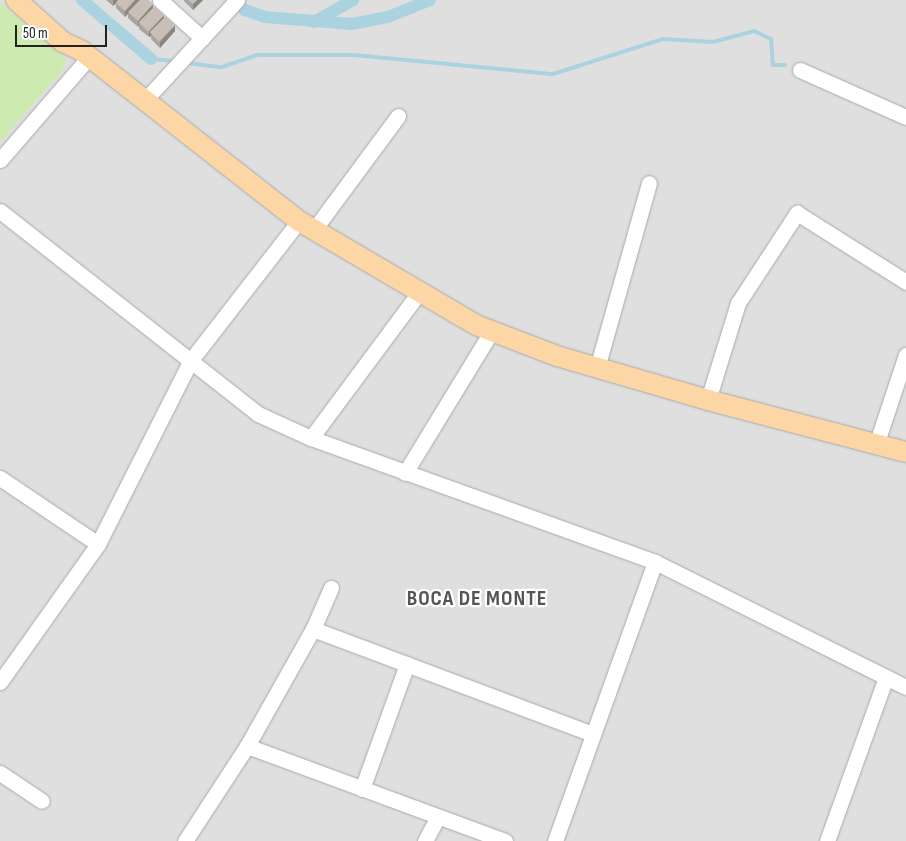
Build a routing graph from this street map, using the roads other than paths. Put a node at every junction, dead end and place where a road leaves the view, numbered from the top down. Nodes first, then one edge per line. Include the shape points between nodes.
1 (16, 0) edge
2 (34, 0) edge
3 (160, 0) edge
4 (236, 0) edge
5 (202, 38) junction
6 (86, 54) junction
7 (800, 70) dead end
8 (151, 93) junction
9 (398, 116) dead end
10 (906, 116) edge
11 (0, 160) edge
12 (649, 184) dead end
13 (0, 211) edge
14 (306, 226) junction
15 (906, 282) edge
16 (418, 294) junction
17 (491, 332) junction
18 (906, 355) edge
19 (191, 360) junction
20 (597, 368) junction
21 (708, 400) junction
22 (311, 438) junction
23 (876, 445) junction
24 (906, 452) edge
25 (405, 473) junction
26 (0, 478) edge
27 (98, 544) junction
28 (655, 562) junction
29 (331, 588) dead end
30 (313, 629) junction
31 (407, 664) junction
32 (886, 677) junction
33 (0, 682) edge
34 (906, 687) edge
35 (593, 734) junction
36 (247, 746) junction
37 (0, 773) edge
38 (362, 789) junction
39 (42, 801) dead end
40 (437, 818) junction
41 (185, 841) edge
42 (425, 841) edge
43 (505, 841) edge
44 (555, 841) edge
45 (827, 841) edge

1 - 6 main road via 63,42
2 - 6 main road via 70,32
3 - 5 street
4 - 5 street
5 - 8 street
6 - 8 main road
6 - 11 street
7 - 10 street
8 - 14 main road
9 - 14 street
12 - 20 street
13 - 19 street
14 - 16 main road
14 - 19 street
15 - 21 street via 797,213 738,303
16 - 17 main road
16 - 22 street
17 - 20 main road
17 - 25 street
18 - 23 street
19 - 22 street via 258,414
19 - 27 street
20 - 21 main road
21 - 23 main road
22 - 25 street
23 - 24 main road
25 - 28 street
26 - 27 street
27 - 33 street
28 - 32 street
28 - 35 street
29 - 30 street
30 - 31 street
30 - 36 street
31 - 35 street
31 - 38 street
32 - 34 street
32 - 45 street
35 - 44 street
36 - 38 street
36 - 41 street
37 - 39 street
38 - 40 street
40 - 42 street
40 - 43 street

